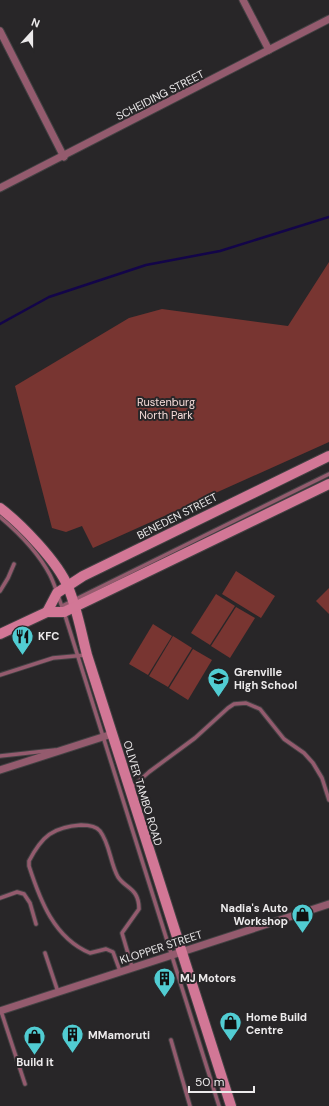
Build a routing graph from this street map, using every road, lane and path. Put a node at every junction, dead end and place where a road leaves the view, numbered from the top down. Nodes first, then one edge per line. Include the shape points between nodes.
1 (243, 0) edge
2 (329, 19) edge
3 (0, 31) edge
4 (269, 50) junction
5 (64, 157) junction
6 (0, 188) edge
7 (329, 456) edge
8 (329, 474) edge
9 (329, 484) edge
10 (0, 508) edge
11 (0, 516) edge
12 (14, 564) dead end
13 (68, 586) junction
14 (0, 591) edge
15 (57, 593) junction
16 (74, 604) junction
17 (63, 609) junction
18 (47, 612) junction
19 (0, 634) edge
20 (83, 655) junction
21 (0, 675) edge
22 (108, 736) junction
23 (70, 748) junction
24 (0, 756) edge
25 (0, 770) edge
26 (129, 789) junction
27 (329, 800) edge
28 (0, 898) edge
29 (329, 904) edge
30 (36, 924) dead end
31 (46, 953) dead end
32 (176, 953) junction
33 (132, 967) junction
34 (120, 972) junction
35 (58, 993) junction
36 (1, 1011) edge
37 (171, 1040) dead end
38 (25, 1084) dead end
39 (190, 1106) edge
40 (219, 1106) edge
41 (231, 1106) edge

1 - 4 street
2 - 4 street, SCHEIDING STREET
3 - 5 street
4 - 5 street, SCHEIDING STREET
5 - 6 street, SCHEIDING STREET
7 - 13 main road, BENEDEN STREET via 236,500
8 - 16 lane
9 - 16 main road
10 - 13 main road, OLIVER TAMBO ROAD via 22,528
11 - 15 lane via 20,534 36,555 50,575
12 - 14 lane
13 - 15 main road, BENEDEN STREET
13 - 16 main road, OLIVER TAMBO ROAD
15 - 17 lane
15 - 18 main road, BENEDEN STREET
16 - 17 main road
16 - 20 main road, OLIVER TAMBO ROAD
17 - 18 main road
17 - 20 lane
18 - 19 main road
20 - 21 lane via 53,658
20 - 22 main road, OLIVER TAMBO ROAD
22 - 23 street
22 - 26 main road, OLIVER TAMBO ROAD
22 - 32 lane
23 - 24 lane
23 - 25 street
26 - 27 lane via 195,738 228,708 234,704 246,703 260,709 284,739 313,763 322,778
26 - 32 main road, OLIVER TAMBO ROAD
28 - 30 lane via 17,892 24,894 30,903
29 - 32 street, KLOPPER STREET
31 - 35 lane
32 - 33 street, KLOPPER STREET
32 - 40 lane
32 - 41 main road, OLIVER TAMBO ROAD
33 - 34 street, KLOPPER STREET
33 - 34 lane via 122,933 139,909 133,890 118,876 99,830 94,826 84,825 60,828 46,836 30,862 38,894 60,931 90,953 110,950 113,952
34 - 35 street, KLOPPER STREET
35 - 36 street, KLOPPER STREET
36 - 38 lane
37 - 39 lane

